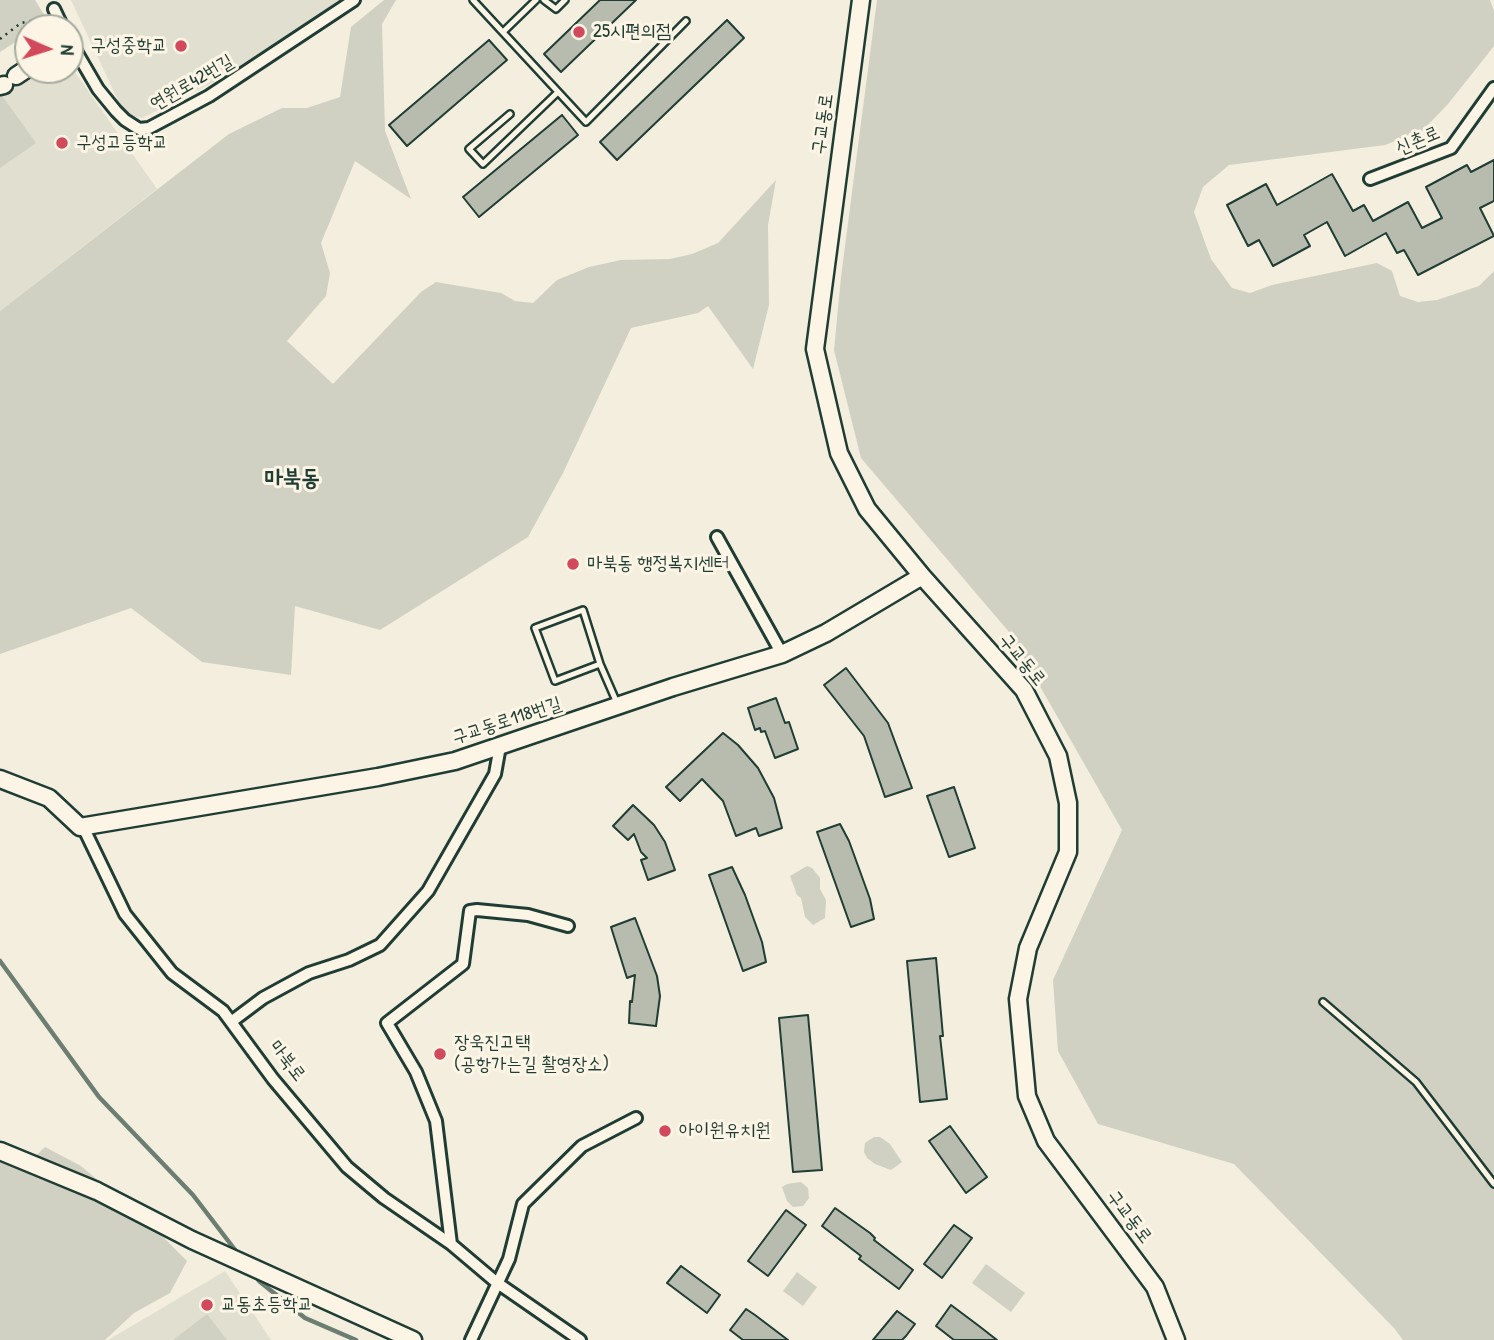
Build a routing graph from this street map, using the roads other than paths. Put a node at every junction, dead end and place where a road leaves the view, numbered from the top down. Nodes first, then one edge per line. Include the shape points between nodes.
1 (354, 0) edge
2 (473, 0) edge
3 (536, 0) edge
4 (544, 0) edge
5 (565, 0) edge
6 (861, 0) edge
7 (686, 21) dead end
8 (503, 32) junction
9 (84, 65) edge
10 (1494, 88) edge
11 (558, 92) junction
12 (510, 114) dead end
13 (1370, 179) dead end
14 (717, 537) dead end
15 (922, 576) junction
16 (782, 654) junction
17 (600, 664) junction
18 (618, 706) junction
19 (500, 746) junction
20 (0, 779) edge
21 (80, 827) junction
22 (568, 926) dead end
23 (1324, 1002) dead end
24 (231, 1022) junction
25 (636, 1118) dead end
26 (0, 1151) edge
27 (1494, 1184) edge
28 (451, 1244) junction
29 (496, 1282) junction
30 (413, 1340) edge
31 (471, 1340) edge
32 (580, 1340) edge
33 (1175, 1340) edge

1 - 9 street, 연원로42번길 via 209,96 149,128 139,129 125,120
2 - 8 lane
3 - 8 lane
4 - 5 lane via 555,9
6 - 15 street, 구교동로 via 815,349 839,453 867,509
7 - 11 lane via 586,122
8 - 11 lane
10 - 13 street, 신촌로 via 1451,148
11 - 12 lane via 483,164 469,149
14 - 16 street
15 - 16 street, 구교동로118번길
15 - 33 street, 구교동로 via 1024,690 1059,756 1068,803 1068,852 1028,948 1018,999 1027,1096 1046,1141 1155,1287
16 - 18 street, 구교동로118번길
17 - 17 lane via 583,610 535,628 555,681
17 - 18 lane
18 - 19 street, 구교동로118번길
19 - 21 street, 구교동로118번길 via 378,777
19 - 24 street via 495,774 428,891 380,945 309,973
20 - 21 street, 마북로 via 49,798
21 - 24 street, 마북로 via 125,915 172,973
22 - 28 street via 528,915 470,911 463,964 387,1023 416,1072 436,1121
23 - 27 lane via 1416,1082
24 - 28 street, 마북로 via 347,1167
25 - 29 street via 582,1146 523,1204 509,1259
26 - 30 street via 97,1191 192,1240
28 - 29 street, 마북로
29 - 31 street
29 - 32 street, 마북로

